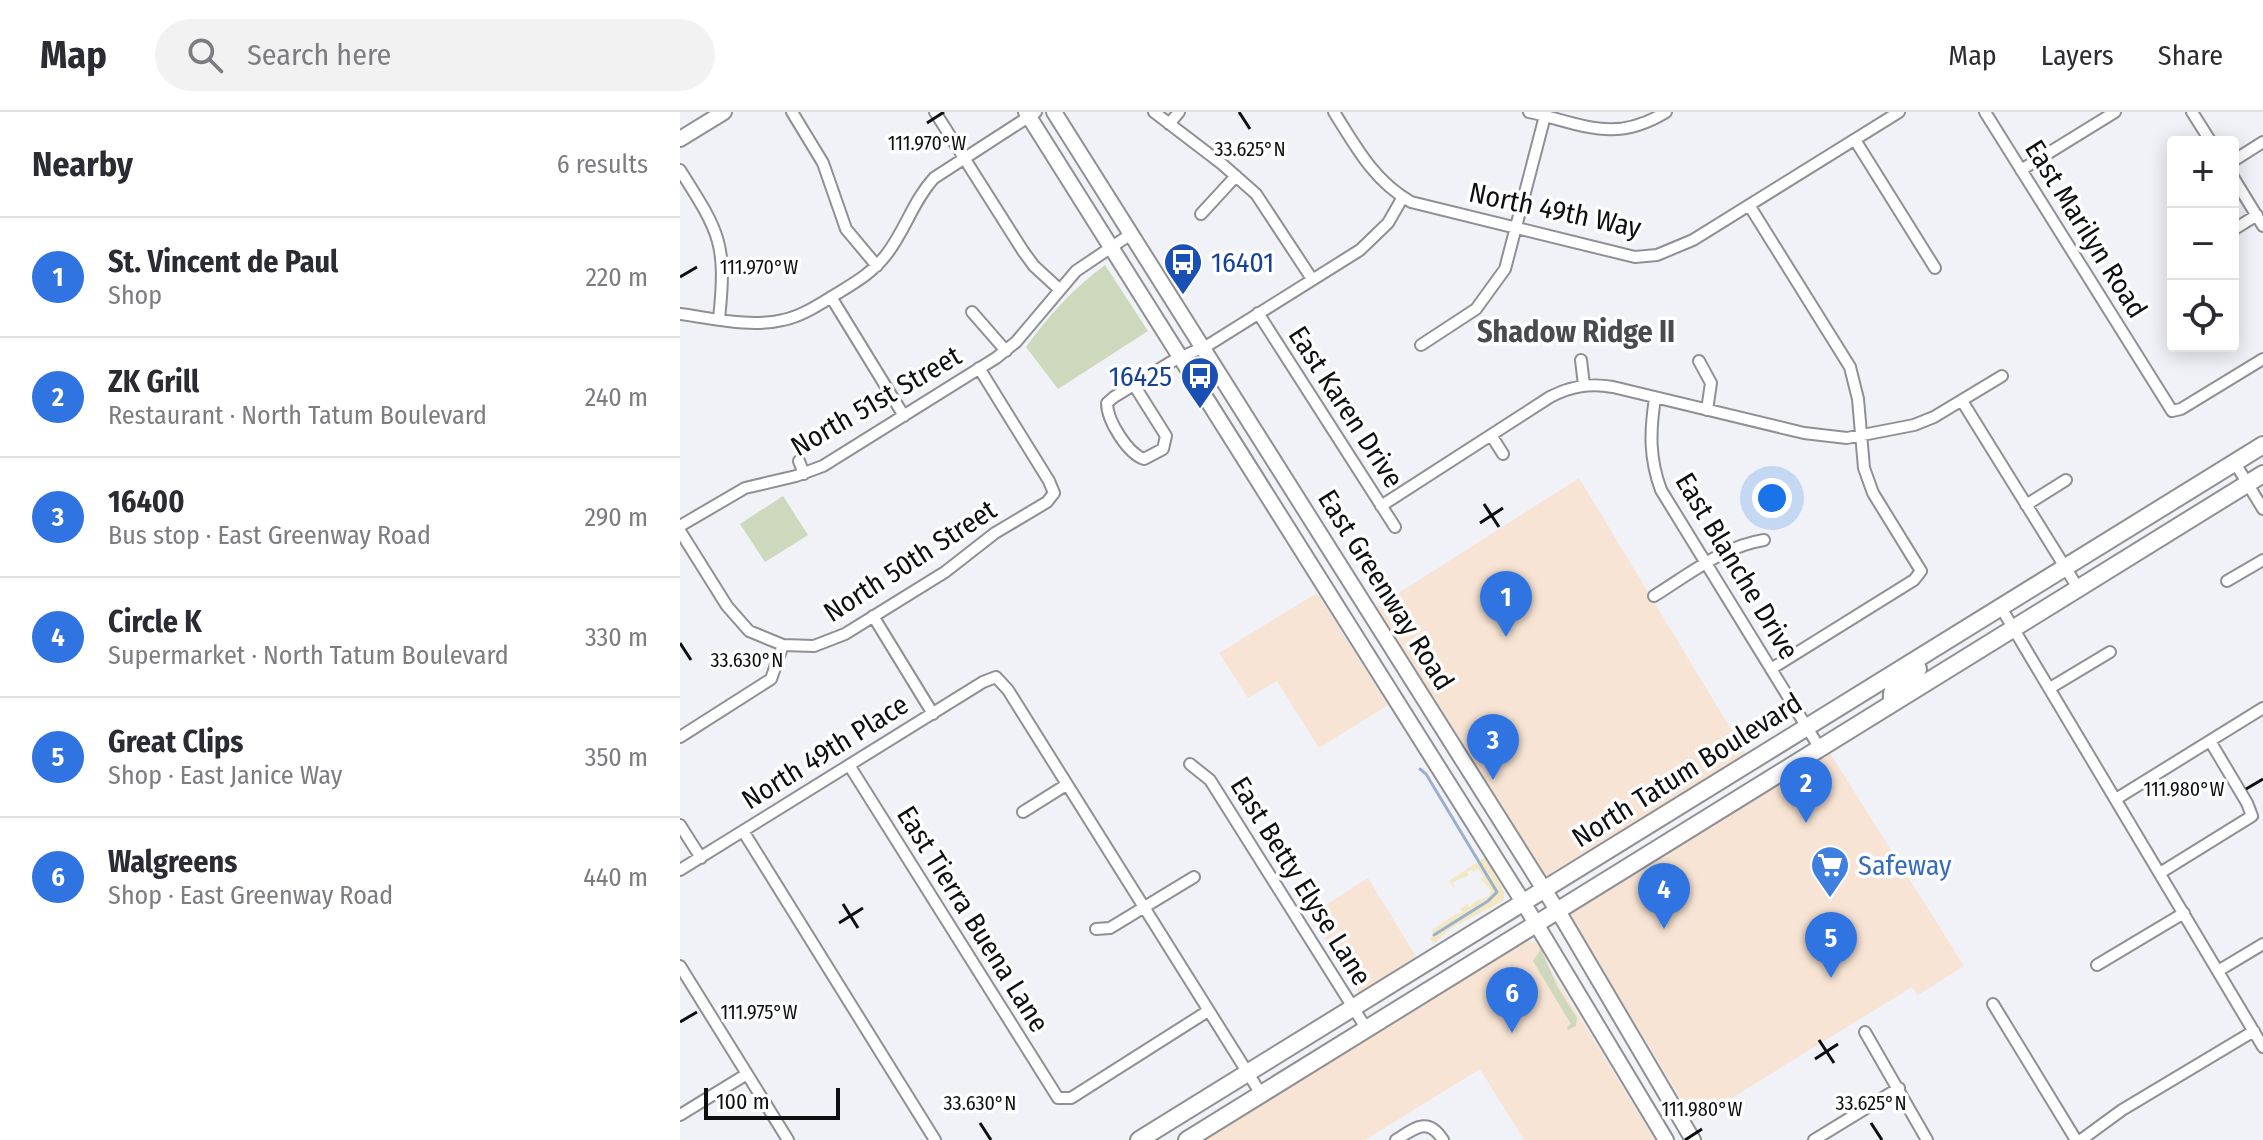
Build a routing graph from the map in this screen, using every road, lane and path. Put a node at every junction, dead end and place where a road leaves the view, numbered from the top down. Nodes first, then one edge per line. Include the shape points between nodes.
1 (724, 112) edge
2 (792, 112) edge
3 (935, 112) edge
4 (1054, 112) edge
5 (1154, 112) edge
6 (1179, 112) edge
7 (1334, 112) edge
8 (1529, 112) edge
9 (1666, 112) edge
10 (1899, 112) edge
11 (1985, 112) edge
12 (2115, 112) edge
13 (2192, 112) edge
14 (1031, 114) edge
15 (1546, 114) edge
16 (1169, 124) junction
17 (2207, 136) edge
18 (680, 139) edge
19 (1855, 140) junction
20 (2263, 142) edge
21 (2239, 157) edge
22 (964, 158) junction
23 (680, 170) edge
24 (2021, 170) junction
25 (1236, 176) junction
26 (2239, 186) edge
27 (1403, 197) junction
28 (1749, 205) junction
29 (1201, 214) dead end
30 (2257, 215) junction
31 (2239, 226) edge
32 (2263, 226) edge
33 (1517, 228) junction
34 (1131, 234) junction
35 (1110, 247) junction
36 (877, 266) junction
37 (1935, 268) dead end
38 (1312, 279) junction
39 (1059, 289) junction
40 (831, 297) junction
41 (972, 312) dead end
42 (1258, 313) junction
43 (680, 314) edge
44 (719, 319) junction
45 (1421, 345) dead end
46 (1202, 347) junction
47 (1006, 351) junction
48 (1180, 358) junction
49 (2263, 359) edge
50 (1581, 360) dead end
51 (1699, 361) dead end
52 (979, 368) junction
53 (2002, 376) dead end
54 (1134, 385) junction
55 (1584, 385) junction
56 (1655, 398) junction
57 (1962, 401) junction
58 (1707, 410) junction
59 (904, 416) junction
60 (1491, 435) junction
61 (1861, 436) junction
62 (2263, 445) edge
63 (1503, 454) dead end
64 (799, 461) dead end
65 (2235, 463) junction
66 (804, 474) junction
67 (2263, 474) edge
68 (2066, 480) dead end
69 (2247, 483) junction
70 (2026, 505) junction
71 (1381, 506) junction
72 (2263, 509) edge
73 (1395, 527) dead end
74 (680, 528) edge
75 (1764, 540) dead end
76 (2263, 560) edge
77 (1706, 564) junction
78 (2065, 567) junction
79 (2227, 581) dead end
80 (2078, 588) junction
81 (1654, 596) dead end
82 (2000, 606) junction
83 (873, 616) junction
84 (2013, 627) junction
85 (1946, 640) junction
86 (783, 645) junction
87 (2110, 652) dead end
88 (1771, 669) junction
89 (2050, 688) junction
90 (1893, 702) junction
91 (2263, 708) edge
92 (933, 714) junction
93 (1806, 726) junction
94 (680, 737) edge
95 (2210, 741) junction
96 (1819, 747) junction
97 (1190, 764) dead end
98 (849, 765) junction
99 (1066, 785) junction
100 (2116, 799) junction
101 (1716, 811) junction
102 (1023, 812) dead end
103 (1659, 818) junction
104 (680, 825) edge
105 (743, 831) junction
106 (701, 858) junction
107 (680, 870) edge
108 (2160, 873) junction
109 (1194, 877) dead end
110 (1594, 886) junction
111 (1544, 889) junction
112 (1523, 902) junction
113 (1143, 909) junction
114 (1556, 909) junction
115 (2184, 913) junction
116 (1535, 923) junction
117 (1096, 929) dead end
118 (2263, 944) edge
119 (2097, 965) dead end
120 (680, 966) edge
121 (2218, 971) junction
122 (1993, 1004) dead end
123 (1353, 1008) junction
124 (1208, 1011) junction
125 (1366, 1028) junction
126 (2254, 1031) junction
127 (1865, 1032) dead end
128 (2263, 1047) edge
129 (1648, 1064) junction
130 (1247, 1073) junction
131 (747, 1074) junction
132 (1628, 1077) junction
133 (1899, 1088) junction
134 (1261, 1094) junction
135 (680, 1115) edge
136 (1145, 1138) edge
137 (1689, 1138) edge
138 (788, 1140) edge
139 (935, 1140) edge
140 (1187, 1140) edge
141 (1396, 1140) edge
142 (1443, 1140) edge
143 (1666, 1140) edge
144 (1814, 1140) edge
145 (1927, 1140) edge
146 (2078, 1140) edge

1 - 18 main road
2 - 36 street via 823,163 846,229
3 - 22 street
4 - 34 main road, East Greenway Road
5 - 16 street, East Karen Drive
6 - 16 street
7 - 27 street via 1374,173
8 - 15 street
9 - 15 street via 1641,126 1615,130
10 - 19 street, North 49th Way
11 - 24 street, East Marilyn Road
12 - 24 street
13 - 17 street
14 - 22 street
14 - 35 main road, East Greenway Road
15 - 33 street
16 - 25 street, East Karen Drive
19 - 28 street, North 49th Way
19 - 37 street
20 - 21 street
22 - 36 street via 924,189
22 - 39 street via 1023,251
23 - 44 street via 721,244
24 - 49 street, East Marilyn Road via 2172,411
25 - 29 street
25 - 38 street, East Karen Drive via 1256,194
26 - 30 street
27 - 33 street, North 49th Way
27 - 38 street via 1378,235
28 - 33 street, North 49th Way via 1693,240 1657,255 1635,257
28 - 61 street via 1850,367
30 - 31 street
30 - 32 street
33 - 45 street via 1505,269 1491,292 1476,309
34 - 35 street, North 51st Street
34 - 46 main road, East Greenway Road
35 - 39 street, North 51st Street
35 - 48 main road, East Greenway Road
36 - 40 street
38 - 42 street
39 - 47 street, North 51st Street
40 - 44 street via 782,321
40 - 59 street
41 - 47 street, North 51st Street
42 - 46 street
42 - 71 street, East Karen Drive
43 - 44 street
46 - 48 street
46 - 111 main road, East Greenway Road
47 - 52 street, North 51st Street
48 - 54 street
48 - 112 main road, East Greenway Road
50 - 55 street
51 - 58 street via 1711,383
52 - 59 street, North 51st Street
52 - 83 street, North 50th Street via 1054,493 945,572
53 - 57 street
54 - 54 street via 1107,403 1107,412 1131,451 1144,459 1163,449 1166,436
55 - 56 street
55 - 60 street via 1550,397
56 - 58 street
56 - 77 street, East Blanche Drive via 1650,434 1655,474
57 - 61 street via 1914,425
57 - 70 street
58 - 61 street via 1804,433
59 - 66 street, North 51st Street
60 - 63 street
60 - 71 street
61 - 88 street via 1873,493 1921,571
62 - 65 main road, North Tatum Boulevard
64 - 66 street
65 - 69 street
65 - 78 main road, North Tatum Boulevard
66 - 74 street, North 51st Street via 745,488
67 - 69 main road, North Tatum Boulevard
68 - 70 street
69 - 72 street
69 - 80 main road, North Tatum Boulevard
70 - 78 street
71 - 73 street, East Karen Drive
74 - 86 street via 736,620
75 - 77 street
76 - 79 street
77 - 81 street
77 - 88 street, East Blanche Drive
78 - 80 street
78 - 82 main road, North Tatum Boulevard
80 - 84 main road, North Tatum Boulevard
82 - 84 street
82 - 85 main road, North Tatum Boulevard
83 - 86 street, North 50th Street via 824,643
83 - 92 street
84 - 89 street
84 - 90 main road, North Tatum Boulevard
85 - 90 main road via 1892,689
85 - 93 main road, North Tatum Boulevard
86 - 94 street via 771,679
87 - 89 street
88 - 93 street, East Blanche Drive
89 - 100 street
90 - 96 main road, North Tatum Boulevard
91 - 95 street
92 - 98 street, North 49th Place
92 - 99 street, North 49th Place via 996,677
93 - 96 street, East Blanche Drive
93 - 101 main road via 1792,745 1722,789
93 - 103 main road, North Tatum Boulevard
95 - 100 street
95 - 108 street via 2252,816
96 - 101 main road, North Tatum Boulevard
97 - 123 street, East Betty Elyse Lane via 1210,780
98 - 105 street, North 49th Place
98 - 124 street, East Tierra Buena Lane via 1058,1098 1071,1098
99 - 102 street
99 - 113 street
100 - 108 street
101 - 103 main road via 1702,803
101 - 110 main road, North Tatum Boulevard
103 - 110 main road via 1656,835 1618,860
103 - 111 main road, North Tatum Boulevard
104 - 106 street
105 - 106 street, North 49th Place
105 - 139 street
106 - 107 street, North 49th Place
108 - 115 street
109 - 113 street
110 - 114 main road, North Tatum Boulevard
111 - 112 main road, North Tatum Boulevard
111 - 114 main road, East Greenway Road
112 - 116 main road, East Greenway Road
112 - 123 main road, North Tatum Boulevard
113 - 117 street via 1110,928
113 - 124 street
114 - 116 main road, North Tatum Boulevard
114 - 129 main road, East Greenway Road
115 - 119 street
115 - 121 street
116 - 125 main road, North Tatum Boulevard
116 - 132 main road, East Greenway Road
118 - 121 street
120 - 131 street
121 - 126 street
122 - 146 street
123 - 125 street, East Betty Elyse Lane
123 - 130 main road, North Tatum Boulevard
124 - 130 street
125 - 134 main road, North Tatum Boulevard
126 - 128 street
126 - 146 street
127 - 133 street
129 - 132 main road
129 - 137 main road, East Greenway Road
130 - 134 street
130 - 136 main road, North Tatum Boulevard
131 - 135 street
131 - 138 street
132 - 143 main road, East Greenway Road
133 - 144 street
133 - 145 street
134 - 140 main road, North Tatum Boulevard
141 - 142 street via 1418,1126 1437,1130

